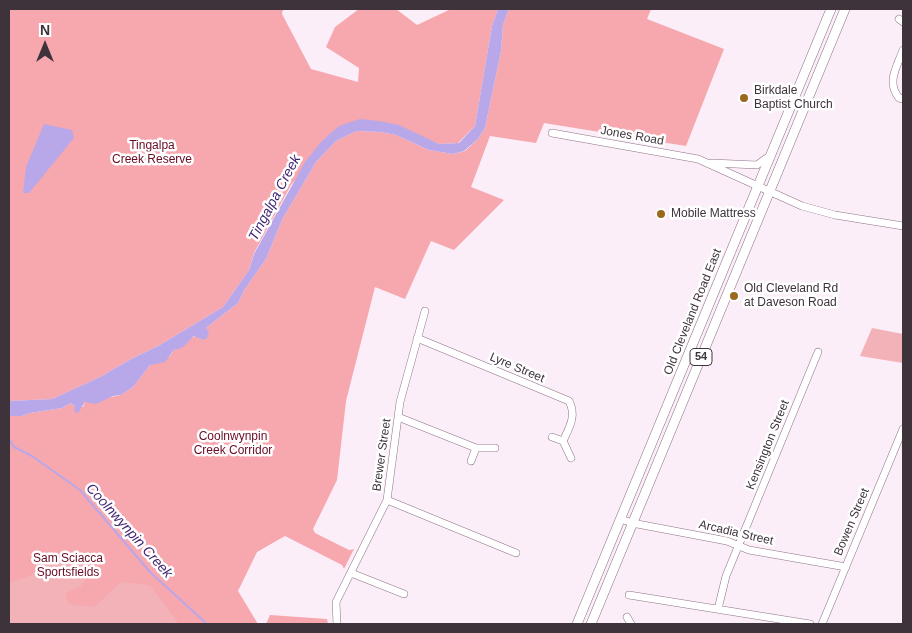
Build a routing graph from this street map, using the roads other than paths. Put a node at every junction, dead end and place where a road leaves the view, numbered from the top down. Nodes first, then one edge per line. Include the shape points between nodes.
1 (831, 9) edge
2 (845, 9) edge
3 (903, 50) edge
4 (903, 99) edge
5 (552, 133) dead end
6 (772, 153) junction
7 (707, 162) junction
8 (758, 185) junction
9 (769, 191) junction
10 (903, 226) edge
11 (425, 311) dead end
12 (417, 338) junction
13 (818, 352) dead end
14 (398, 417) junction
15 (903, 429) edge
16 (552, 437) dead end
17 (563, 441) junction
18 (476, 448) junction
19 (495, 448) dead end
20 (571, 458) dead end
21 (471, 461) dead end
22 (387, 500) junction
23 (621, 519) junction
24 (632, 524) junction
25 (740, 546) junction
26 (516, 553) dead end
27 (846, 567) junction
28 (351, 573) junction
29 (404, 594) dead end
30 (629, 595) dead end
31 (718, 609) junction
32 (627, 617) dead end
33 (338, 624) edge
34 (577, 624) edge
35 (590, 624) edge
36 (631, 624) edge
37 (810, 624) edge
38 (822, 624) edge

1 - 6 main road, Old Cleveland Road East / 54
2 - 9 main road, Old Cleveland Road East / 54
3 - 4 street via 891,81 894,92
5 - 7 street, Jones Road
6 - 7 street, Jones Road via 758,165
6 - 8 main road, Old Cleveland Road East / 54
7 - 8 street, Jones Road
8 - 9 street, Jones Road
8 - 23 main road, Old Cleveland Road East / 54
9 - 10 street, Jones Road via 828,214
9 - 24 main road, Old Cleveland Road East / 54
11 - 12 street, Brewer Street
12 - 14 street, Brewer Street
12 - 17 street, Lyre Street via 569,401 573,418
13 - 25 street, Kensington Street
14 - 18 street
14 - 22 street, Brewer Street
15 - 27 street, Bowen Street
16 - 17 street
17 - 20 street
18 - 19 street
18 - 21 street
22 - 26 street
22 - 28 street, Brewer Street
23 - 24 street, Arcadia Street
23 - 34 main road, Old Cleveland Road East / 54
24 - 25 street, Arcadia Street
24 - 35 main road, Old Cleveland Road East / 54
25 - 27 street, Arcadia Street
25 - 31 street, Kensington Street via 726,576
27 - 38 street, Bowen Street
28 - 29 street
28 - 33 street, Brewer Street via 336,602
30 - 31 street
31 - 37 street
32 - 36 street

